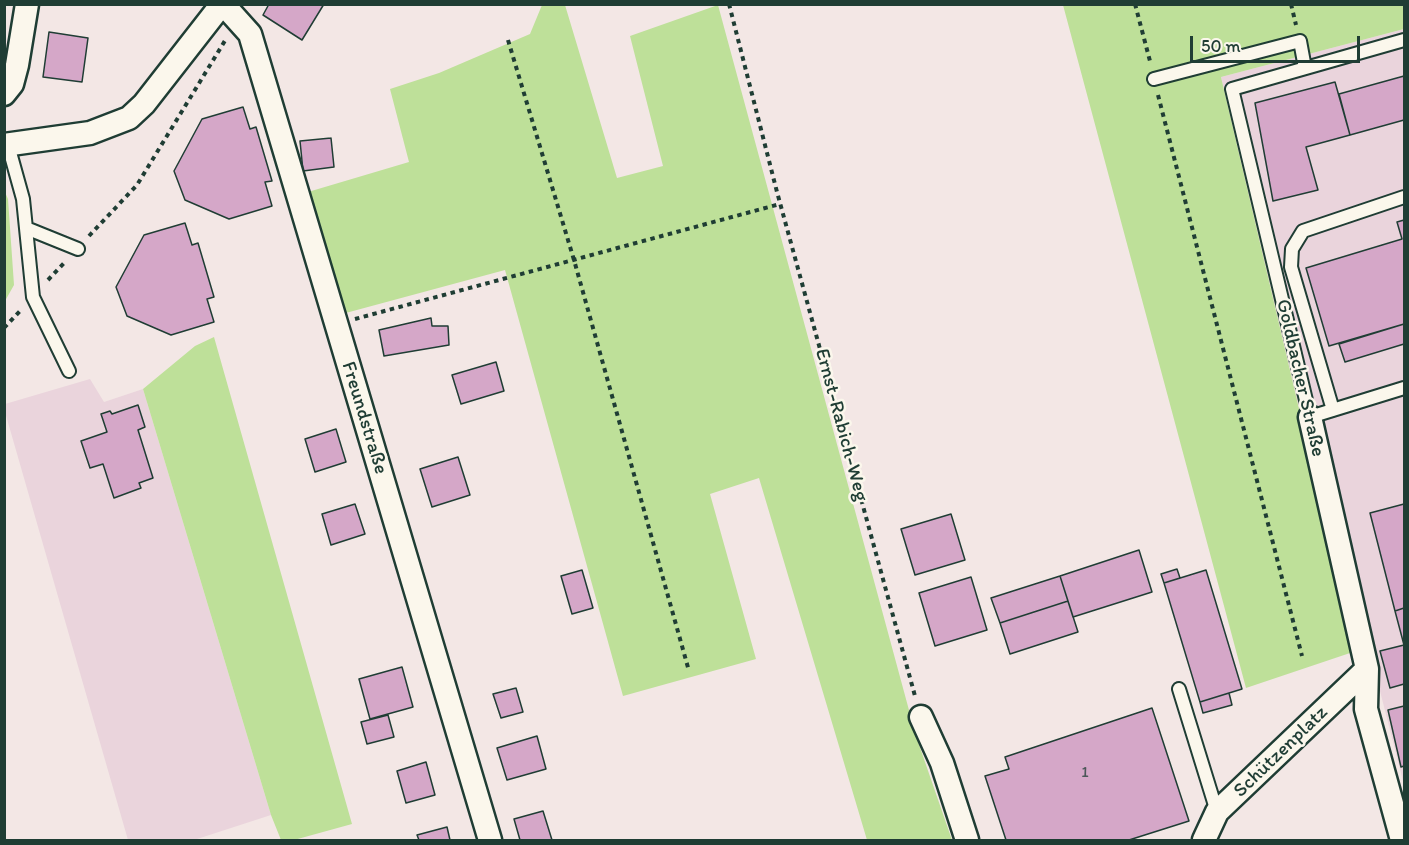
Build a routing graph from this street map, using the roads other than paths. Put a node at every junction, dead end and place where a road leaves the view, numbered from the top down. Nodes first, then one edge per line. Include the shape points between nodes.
1 (27, 4) edge
2 (228, 10) edge
3 (1404, 40) edge
4 (1305, 68) junction
5 (1154, 79) road end
6 (4, 94) edge
7 (6, 145) edge
8 (1404, 197) edge
9 (26, 228) junction
10 (78, 249) road end
11 (69, 371) dead end
12 (1404, 388) edge
13 (1333, 410) junction
14 (1310, 417) junction
15 (1367, 669) junction
16 (1179, 689) dead end
17 (921, 717) road end
18 (1217, 812) junction
19 (490, 840) edge
20 (967, 840) edge
21 (1204, 840) edge
22 (1402, 840) edge

1 - 6 street via 12,84
2 - 7 street via 129,118 90,133
2 - 19 street, Freundstraße via 250,34
3 - 4 lane, Goldbacher Straße
4 - 5 lane via 1300,41
4 - 14 lane, Goldbacher Straße via 1232,89
7 - 9 lane via 23,199
8 - 13 lane via 1303,231 1292,249 1291,267
9 - 10 lane
9 - 11 lane via 33,297
12 - 13 lane
13 - 14 lane
14 - 15 street, Goldbacher Straße
15 - 18 street, Schützenplatz
15 - 22 street, Goldbacher Straße via 1366,709
16 - 18 lane
17 - 20 street via 942,763
18 - 21 street, Schützenplatz

